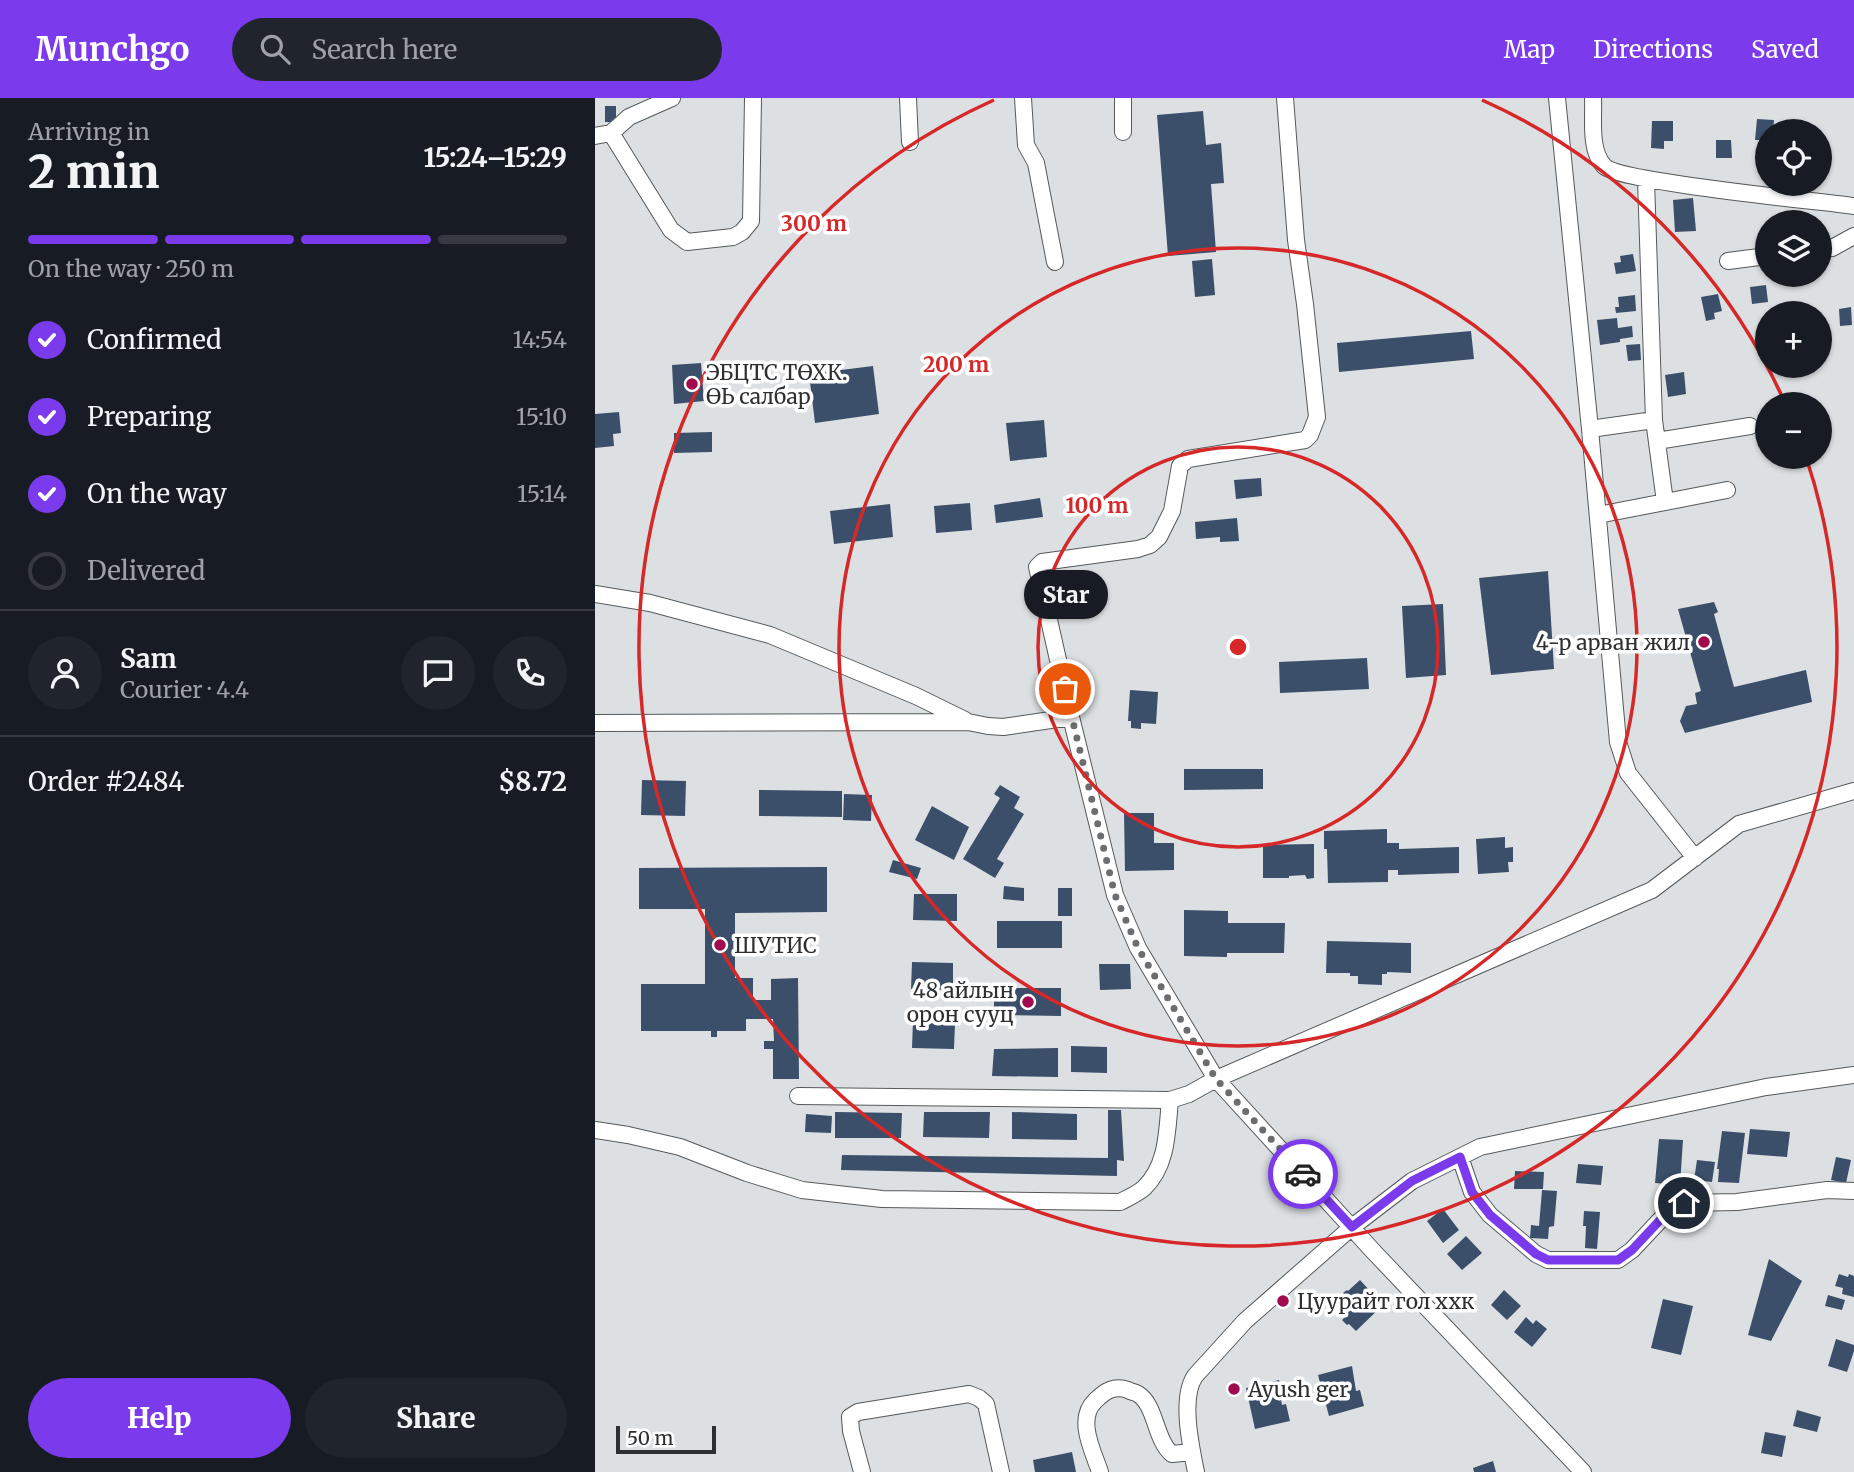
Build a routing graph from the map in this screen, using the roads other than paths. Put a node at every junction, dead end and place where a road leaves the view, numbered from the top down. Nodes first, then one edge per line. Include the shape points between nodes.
1 (672, 98) edge
2 (753, 98) edge
3 (908, 98) edge
4 (1023, 98) edge
5 (1123, 98) edge
6 (1285, 98) edge
7 (1557, 98) edge
8 (1593, 98) edge
9 (1123, 132) dead end
10 (603, 135) edge
11 (910, 142) dead end
12 (1646, 180) junction
13 (1854, 206) edge
14 (1854, 236) edge
15 (1832, 248) edge
16 (1755, 258) edge
17 (1728, 261) dead end
18 (1055, 262) dead end
19 (1654, 421) junction
20 (1750, 426) dead end
21 (1590, 429) junction
22 (1657, 441) junction
23 (1727, 490) dead end
24 (1665, 502) junction
25 (1598, 514) junction
26 (595, 594) edge
27 (1071, 717) junction
28 (968, 722) junction
29 (595, 723) edge
30 (1854, 791) edge
31 (1695, 858) junction
32 (1854, 1075) edge
33 (1216, 1079) junction
34 (798, 1096) dead end
35 (1170, 1100) junction
36 (595, 1130) edge
37 (1460, 1157) junction
38 (1854, 1191) edge
39 (1352, 1227) junction
40 (1192, 1452) junction
41 (862, 1472) edge
42 (1001, 1472) edge
43 (1100, 1472) edge
44 (1196, 1472) edge
45 (1583, 1472) edge

1 - 10 street via 629,117
2 - 10 street via 751,221 733,237 687,242 678,236
3 - 11 street
4 - 18 street via 1026,145 1036,163
5 - 9 street
6 - 27 street via 1317,417 1305,440 1192,458 1182,464 1172,511 1150,545 1037,565
7 - 21 street
8 - 12 street via 1598,159 1607,169
12 - 13 street
12 - 19 street
14 - 15 street
16 - 17 street
19 - 21 street
19 - 22 street
20 - 22 street
21 - 25 street
22 - 24 street
23 - 24 street
24 - 25 street
25 - 31 street via 1618,742 1627,773
26 - 28 street via 650,603 770,635
27 - 28 street via 1003,727
27 - 33 street via 1115,895 1138,948
28 - 29 street
30 - 31 street via 1739,824
31 - 33 street via 1652,890
32 - 37 street via 1766,1087 1480,1147
33 - 35 street
33 - 39 street
34 - 35 street
35 - 36 street via 1165,1149 1157,1173 1143,1189 1120,1202 882,1199 802,1189 680,1147
37 - 38 street via 1472,1192 1490,1215 1548,1260 1618,1260 1684,1203
37 - 39 street via 1412,1181
39 - 40 street via 1245,1321 1189,1384
39 - 45 street
40 - 43 street via 1172,1454 1166,1449 1146,1403 1120,1387 1092,1403 1085,1418
40 - 44 street
41 - 42 street via 850,1417 969,1394 986,1405

